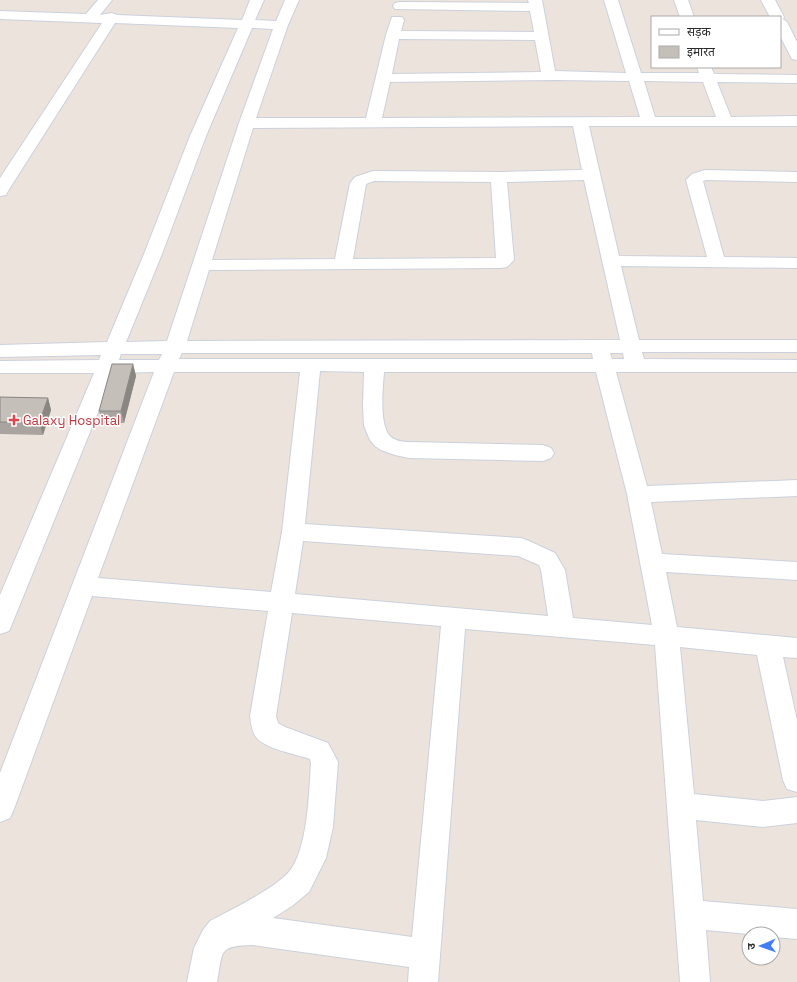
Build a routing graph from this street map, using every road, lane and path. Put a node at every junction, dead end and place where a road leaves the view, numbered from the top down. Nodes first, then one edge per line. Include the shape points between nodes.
1 (105, 0) edge
2 (257, 0) edge
3 (292, 0) edge
4 (611, 0) edge
5 (681, 0) edge
6 (768, 0) edge
7 (401, 3) edge
8 (536, 4) edge
9 (0, 15) edge
10 (686, 16) edge
11 (776, 16) edge
12 (91, 17) junction
13 (112, 18) junction
14 (246, 23) junction
15 (281, 24) junction
16 (781, 24) edge
17 (393, 35) junction
18 (541, 36) junction
19 (797, 56) edge
20 (706, 72) edge
21 (555, 76) junction
22 (383, 78) junction
23 (636, 78) junction
24 (797, 79) edge
25 (725, 121) junction
26 (797, 121) edge
27 (373, 122) junction
28 (580, 122) junction
29 (650, 122) junction
30 (247, 123) junction
31 (591, 175) junction
32 (503, 177) junction
33 (797, 177) edge
34 (0, 191) edge
35 (611, 261) junction
36 (717, 262) junction
37 (797, 263) edge
38 (343, 264) junction
39 (202, 265) junction
40 (797, 346) edge
41 (175, 347) junction
42 (630, 347) junction
43 (0, 351) edge
44 (110, 357) junction
45 (601, 357) junction
46 (312, 365) junction
47 (374, 365) junction
48 (166, 366) junction
49 (636, 366) junction
50 (797, 366) edge
51 (0, 367) edge
52 (543, 452) dead end
53 (797, 488) edge
54 (638, 494) junction
55 (293, 532) junction
56 (652, 562) junction
57 (797, 571) edge
58 (84, 586) junction
59 (282, 603) junction
60 (454, 618) junction
61 (0, 624) edge
62 (562, 626) junction
63 (667, 636) junction
64 (768, 646) junction
65 (797, 648) edge
66 (792, 733) edge
67 (797, 780) edge
68 (681, 806) junction
69 (0, 809) edge
70 (797, 810) edge
71 (690, 914) junction
72 (797, 924) edge
73 (221, 932) junction
74 (424, 968) edge
75 (202, 982) edge
76 (696, 982) edge

1 - 12 street
2 - 14 street
3 - 15 street
4 - 23 street
5 - 10 street
6 - 11 street
7 - 8 street
7 - 17 street
8 - 18 street
9 - 12 street
12 - 13 street
13 - 14 street
13 - 34 street
14 - 15 street
14 - 44 street
15 - 30 street
16 - 19 street
17 - 18 street
17 - 22 street
18 - 21 street via 547,67
20 - 23 street
20 - 24 street
20 - 25 street
21 - 22 street
21 - 23 street
22 - 27 street
23 - 29 street
25 - 26 street
25 - 29 street
27 - 28 street
27 - 30 street
28 - 29 street
28 - 31 street
30 - 39 street
31 - 32 street
31 - 35 street
32 - 38 street via 373,176 361,180 358,183
32 - 38 street via 499,180 505,260 501,263
33 - 36 street via 705,175 694,180
35 - 36 street
35 - 42 street
36 - 37 street
38 - 39 street
39 - 41 street
40 - 42 street
41 - 44 street
41 - 45 street
41 - 48 street
42 - 45 street
42 - 49 street
43 - 44 street
44 - 48 street
44 - 51 street
44 - 61 street
45 - 47 street
45 - 49 street
45 - 54 street
46 - 47 street
46 - 48 street
46 - 55 street
47 - 52 street via 374,425 382,441 392,447 409,450
48 - 58 street
49 - 50 street
53 - 54 street
54 - 56 street
55 - 59 street
55 - 62 street via 521,547 547,559 553,570
56 - 57 street
56 - 63 street
58 - 59 street
58 - 69 street
59 - 60 street
59 - 73 street via 263,716 264,723 266,730 278,737 319,751 325,762 319,827 312,858 299,882 282,896
60 - 62 street
60 - 74 street
62 - 63 street
63 - 64 street
63 - 68 street
64 - 65 street
64 - 66 street
66 - 67 street
68 - 70 street via 763,814
68 - 71 street
71 - 72 street
71 - 76 street
73 - 74 street via 253,930
73 - 75 street via 213,940

